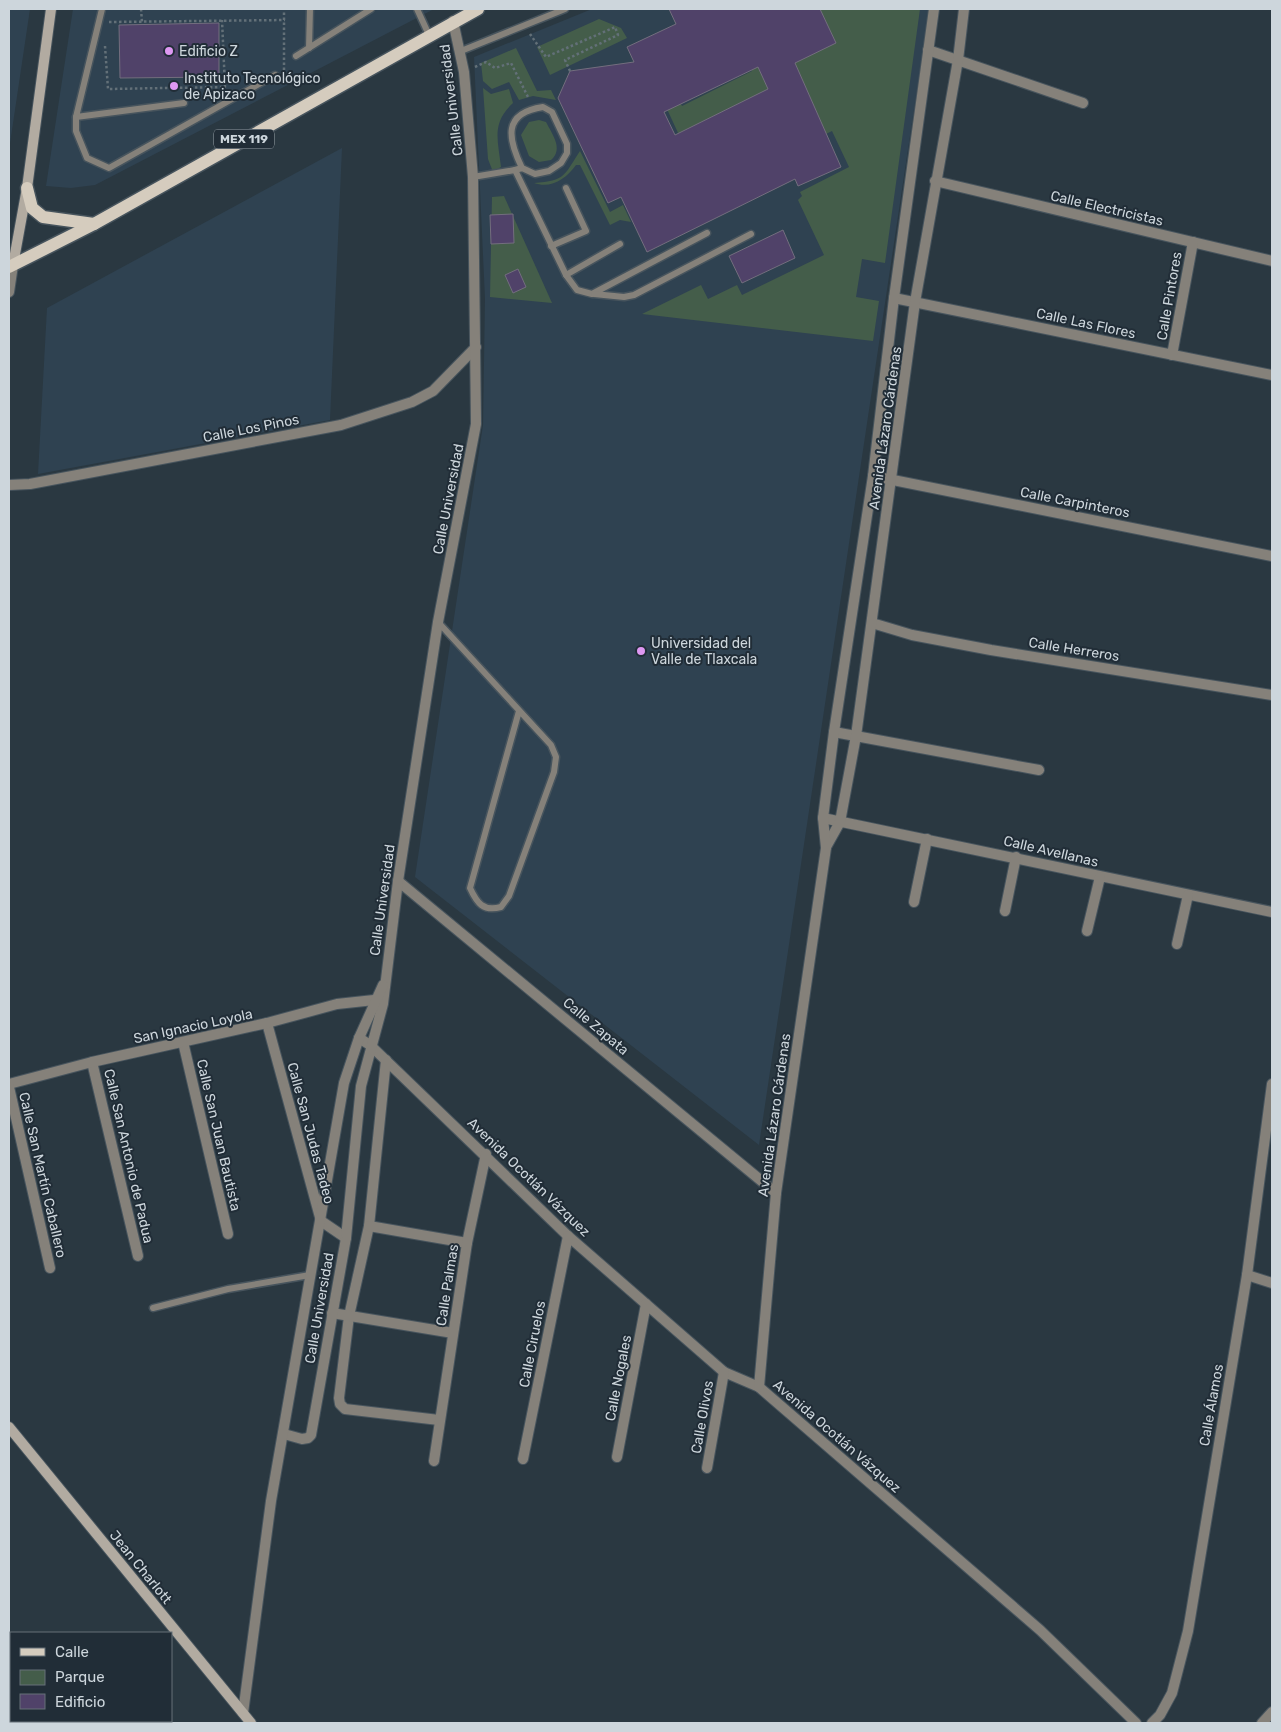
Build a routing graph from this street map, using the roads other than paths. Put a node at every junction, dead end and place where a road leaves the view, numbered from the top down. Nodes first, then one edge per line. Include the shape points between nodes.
1 (51, 9) edge
2 (102, 9) edge
3 (310, 9) edge
4 (371, 9) edge
5 (417, 9) edge
6 (478, 9) edge
7 (565, 9) edge
8 (934, 9) edge
9 (964, 9) edge
10 (362, 11) edge
11 (453, 21) junction
12 (429, 35) junction
13 (309, 48) junction
14 (928, 50) junction
15 (461, 51) junction
16 (296, 56) dead end
17 (958, 60) junction
18 (275, 75) dead end
19 (184, 103) dead end
20 (1083, 103) dead end
21 (76, 117) junction
22 (522, 168) junction
23 (514, 170) junction
24 (473, 177) junction
25 (935, 181) junction
26 (27, 188) junction
27 (566, 188) dead end
28 (94, 224) junction
29 (707, 233) dead end
30 (751, 234) dead end
31 (14, 236) edge
32 (1193, 242) junction
33 (620, 244) dead end
34 (551, 246) junction
35 (1272, 261) edge
36 (11, 266) edge
37 (566, 275) junction
38 (9, 292) edge
39 (592, 294) junction
40 (894, 298) junction
41 (916, 302) junction
42 (476, 347) junction
43 (1172, 355) junction
44 (1272, 376) edge
45 (873, 476) junction
46 (892, 479) junction
47 (9, 485) edge
48 (1272, 556) edge
49 (438, 622) junction
50 (872, 623) junction
51 (1272, 695) edge
52 (519, 711) junction
53 (834, 732) junction
54 (856, 736) junction
55 (1039, 770) dead end
56 (823, 818) junction
57 (840, 822) junction
58 (927, 839) junction
59 (826, 848) junction
60 (1016, 857) junction
61 (1100, 877) junction
62 (398, 881) junction
63 (1188, 894) junction
64 (914, 902) dead end
65 (1004, 911) dead end
66 (1272, 912) edge
67 (1088, 931) dead end
68 (1177, 944) dead end
69 (378, 1002) junction
70 (267, 1024) junction
71 (358, 1038) junction
72 (183, 1042) junction
73 (370, 1045) junction
74 (386, 1060) junction
75 (92, 1062) junction
76 (1272, 1084) edge
77 (9, 1085) edge
78 (486, 1154) junction
79 (776, 1193) junction
80 (321, 1221) junction
81 (368, 1226) junction
82 (228, 1234) dead end
83 (568, 1236) junction
84 (346, 1238) junction
85 (467, 1243) junction
86 (138, 1256) dead end
87 (50, 1268) dead end
88 (310, 1275) junction
89 (1247, 1275) junction
90 (1272, 1283) edge
91 (646, 1304) junction
92 (153, 1308) dead end
93 (332, 1313) junction
94 (349, 1316) junction
95 (453, 1333) junction
96 (724, 1372) junction
97 (759, 1387) junction
98 (439, 1420) junction
99 (9, 1428) edge
100 (284, 1434) junction
101 (616, 1457) dead end
102 (523, 1459) dead end
103 (434, 1461) dead end
104 (707, 1468) dead end
105 (1272, 1712) edge
106 (243, 1713) junction
107 (252, 1723) edge
108 (1136, 1723) edge
109 (1152, 1723) edge
110 (1262, 1723) edge

1 - 26 street
2 - 21 lane
3 - 13 lane
4 - 10 lane
5 - 12 lane
6 - 11 main road, MEX 119
7 - 15 lane
8 - 14 street, Avenida Lázaro Cárdenas
9 - 17 street, Avenida Lázaro Cárdenas
10 - 13 lane
11 - 12 main road, MEX 119
11 - 15 street, Calle Universidad
12 - 28 main road, MEX 119
13 - 16 lane
14 - 17 street
14 - 40 street, Avenida Lázaro Cárdenas
15 - 24 street, Calle Universidad
17 - 20 street
17 - 25 street, Avenida Lázaro Cárdenas
18 - 21 lane via 109,168 87,158 76,131
19 - 21 lane
22 - 22 lane via 535,174 549,171 567,153 567,144 552,112 542,107 522,113 514,121 512,146
22 - 23 lane
23 - 24 lane
23 - 34 lane
24 - 42 street, Calle Universidad
25 - 32 street, Calle Electricistas
25 - 41 street, Avenida Lázaro Cárdenas
26 - 28 main road via 32,208 43,217
26 - 31 street
27 - 34 lane via 586,231
28 - 36 main road, MEX 119
29 - 39 lane
30 - 39 lane via 634,295
31 - 36 street
32 - 35 street, Calle Electricistas
32 - 43 street, Calle Pintores
33 - 37 lane
34 - 37 lane
36 - 38 street
37 - 39 lane via 576,290
40 - 41 street, Calle Las Flores
40 - 45 street, Avenida Lázaro Cárdenas
41 - 43 street, Calle Las Flores
41 - 46 street, Avenida Lázaro Cárdenas
42 - 47 street, Calle Los Pinos via 433,391 412,402 341,425 30,484
42 - 49 street, Calle Universidad via 476,424
43 - 44 street, Calle Las Flores
45 - 46 street, Calle Carpinteros
45 - 53 street, Avenida Lázaro Cárdenas
46 - 48 street, Calle Carpinteros
46 - 50 street, Avenida Lázaro Cárdenas
49 - 52 lane
49 - 62 street, Calle Universidad
50 - 51 street, Calle Herreros via 912,635 991,650
50 - 54 street, Avenida Lázaro Cárdenas
52 - 52 lane via 551,745 556,757 554,772 509,896 501,907 485,908 476,902 470,888
53 - 54 street
53 - 56 street, Avenida Lázaro Cárdenas
54 - 55 street
54 - 57 street, Avenida Lázaro Cárdenas
56 - 57 street, Calle Avellanas
56 - 59 street, Avenida Lázaro Cárdenas
57 - 58 street, Calle Avellanas
57 - 59 street, Avenida Lázaro Cárdenas
58 - 60 street, Calle Avellanas
58 - 64 street
59 - 79 street, Avenida Lázaro Cárdenas
60 - 61 street, Calle Avellanas
60 - 65 street
61 - 63 street, Calle Avellanas
61 - 67 street
62 - 69 street, Calle Universidad via 386,980
62 - 79 street, Calle Zapata
63 - 66 street, Calle Avellanas
63 - 68 street
69 - 70 street, San Ignacio Loyola via 337,1004
69 - 71 street, Calle Universidad
69 - 73 street, Calle Universidad
70 - 72 street, San Ignacio Loyola
70 - 80 street, Calle San Judas Tadeo
71 - 73 street, Avenida Ocotlán Vázquez
71 - 80 street, Calle Universidad via 344,1083
72 - 75 street, San Ignacio Loyola
72 - 82 street, Calle San Juan Bautista
73 - 74 street, Avenida Ocotlán Vázquez
73 - 84 street, Calle Universidad via 360,1086
74 - 78 street, Avenida Ocotlán Vázquez
74 - 81 street
75 - 77 street, San Ignacio Loyola
75 - 86 street, Calle San Antonio de Padua
76 - 89 street, Calle Álamos
77 - 87 street, Calle San Martín Caballero
78 - 83 street, Avenida Ocotlán Vázquez
78 - 85 street, Calle Palmas
79 - 97 street, Avenida Lázaro Cárdenas
80 - 84 street, Calle San Judas Tadeo
80 - 88 street, Calle Universidad
81 - 85 street
81 - 94 street
83 - 91 street, Avenida Ocotlán Vázquez
83 - 102 street, Calle Ciruelos
84 - 93 street, Calle Universidad
85 - 95 street, Calle Palmas
88 - 92 lane via 228,1289
88 - 100 street, Calle Universidad
89 - 90 street
89 - 109 street, Calle Álamos via 1188,1632 1172,1693
91 - 96 street, Avenida Ocotlán Vázquez
91 - 101 street, Calle Nogales
93 - 94 street
93 - 100 street, Calle Universidad via 311,1435 302,1439
94 - 95 street
94 - 98 street via 339,1398 344,1409
95 - 98 street, Calle Palmas
96 - 97 street, Avenida Ocotlán Vázquez
96 - 104 street, Calle Olivos
97 - 108 street, Avenida Ocotlán Vázquez via 1040,1630
98 - 103 street, Calle Palmas
99 - 106 street, Jean Charlott
100 - 106 street, Calle Universidad via 271,1501
105 - 110 street
106 - 107 street, Jean Charlott

